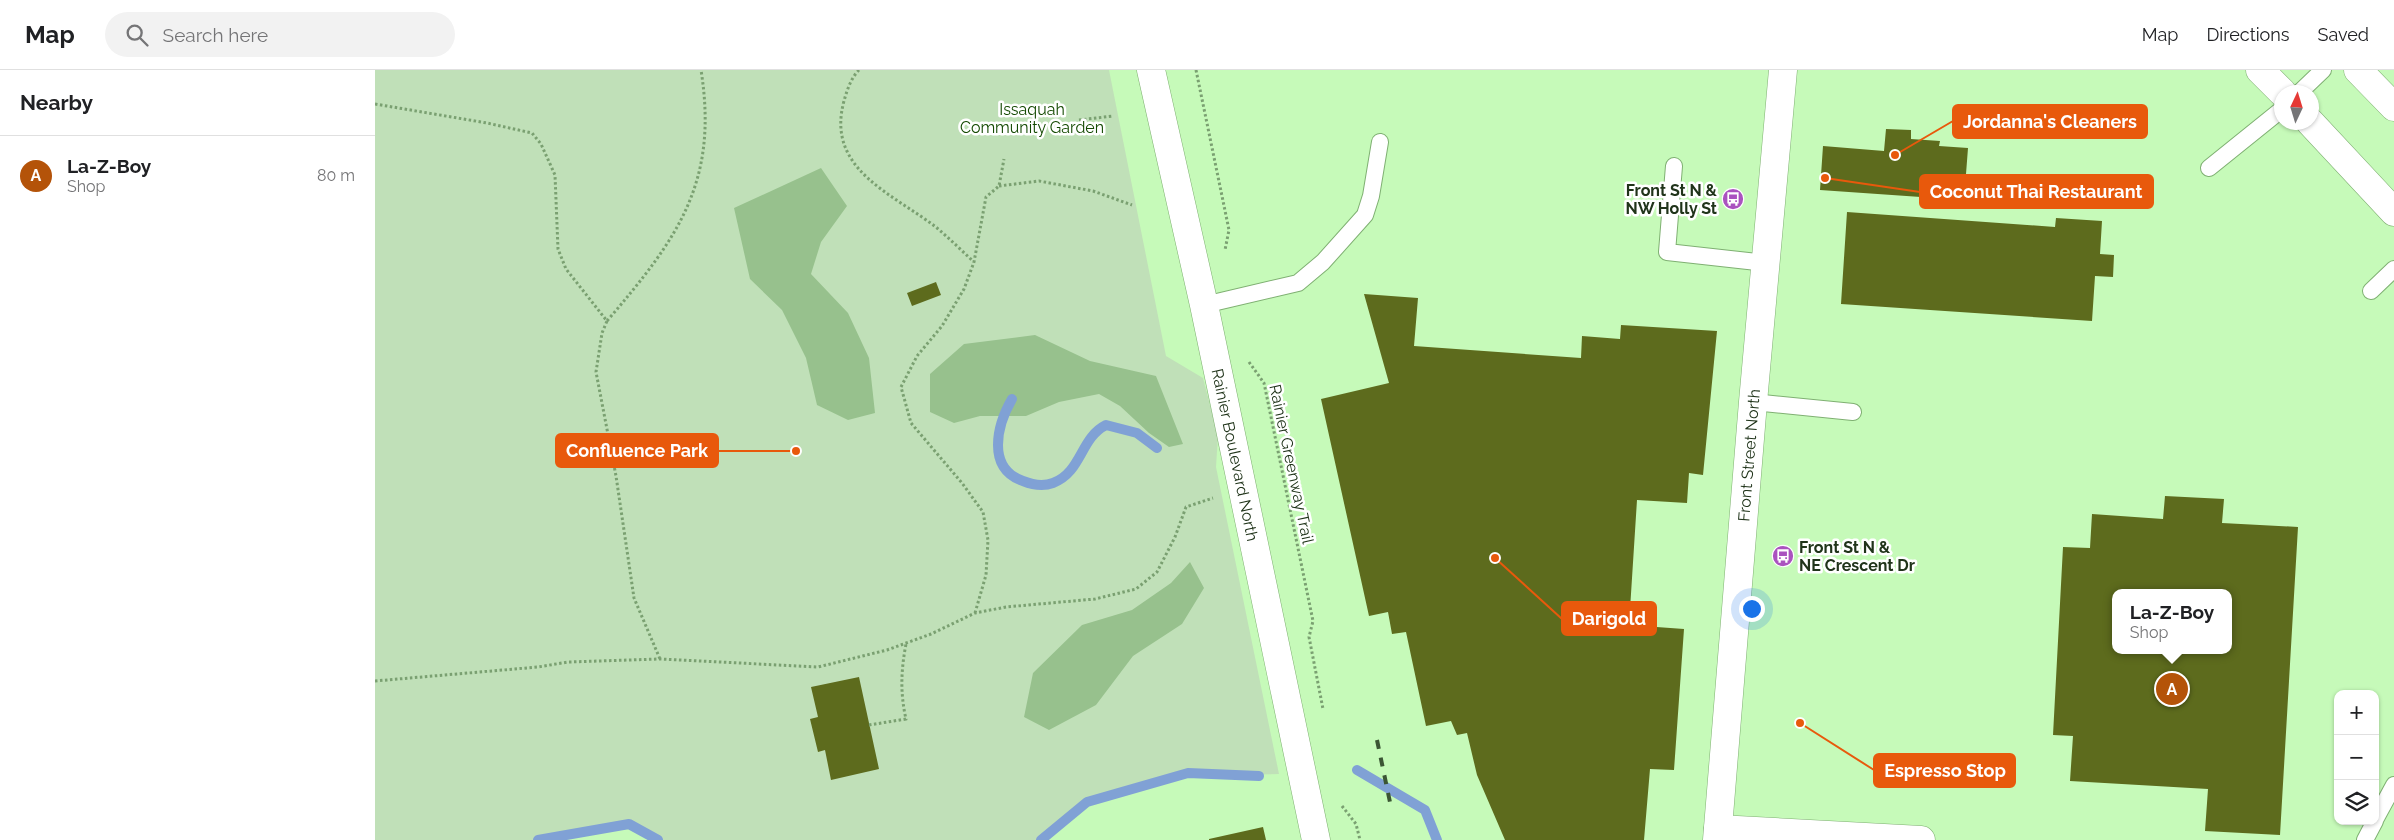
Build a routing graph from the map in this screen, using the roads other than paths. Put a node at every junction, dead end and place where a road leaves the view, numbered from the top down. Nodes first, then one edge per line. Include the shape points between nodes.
1 (1151, 70) edge
2 (1783, 70) edge
3 (2260, 70) edge
4 (2323, 70) edge
5 (2359, 70) edge
6 (2274, 85) edge
7 (2308, 85) edge
8 (2394, 107) edge
9 (2274, 116) edge
10 (2317, 130) edge
11 (1380, 142) dead end
12 (1674, 166) dead end
13 (2209, 168) dead end
14 (2394, 212) edge
15 (1766, 263) junction
16 (2394, 269) edge
17 (2371, 291) dead end
18 (1204, 305) junction
19 (1753, 402) junction
20 (1853, 412) dead end
21 (2394, 785) edge
22 (2379, 813) edge
23 (2373, 825) edge
24 (1718, 834) edge
25 (1316, 840) edge
26 (1921, 840) edge
27 (2365, 840) edge

1 - 18 street, Rainier Boulevard North
2 - 15 street, Front Street North
3 - 6 street
4 - 7 lane
5 - 8 street
9 - 13 lane
10 - 14 street
11 - 18 lane via 1365,215 1342,242 1298,283
12 - 15 lane via 1667,252
15 - 19 street, Front Street North
16 - 17 lane
18 - 25 street, Rainier Boulevard North
19 - 20 lane
19 - 24 street, Front Street North
21 - 22 lane
23 - 27 lane
24 - 26 street

